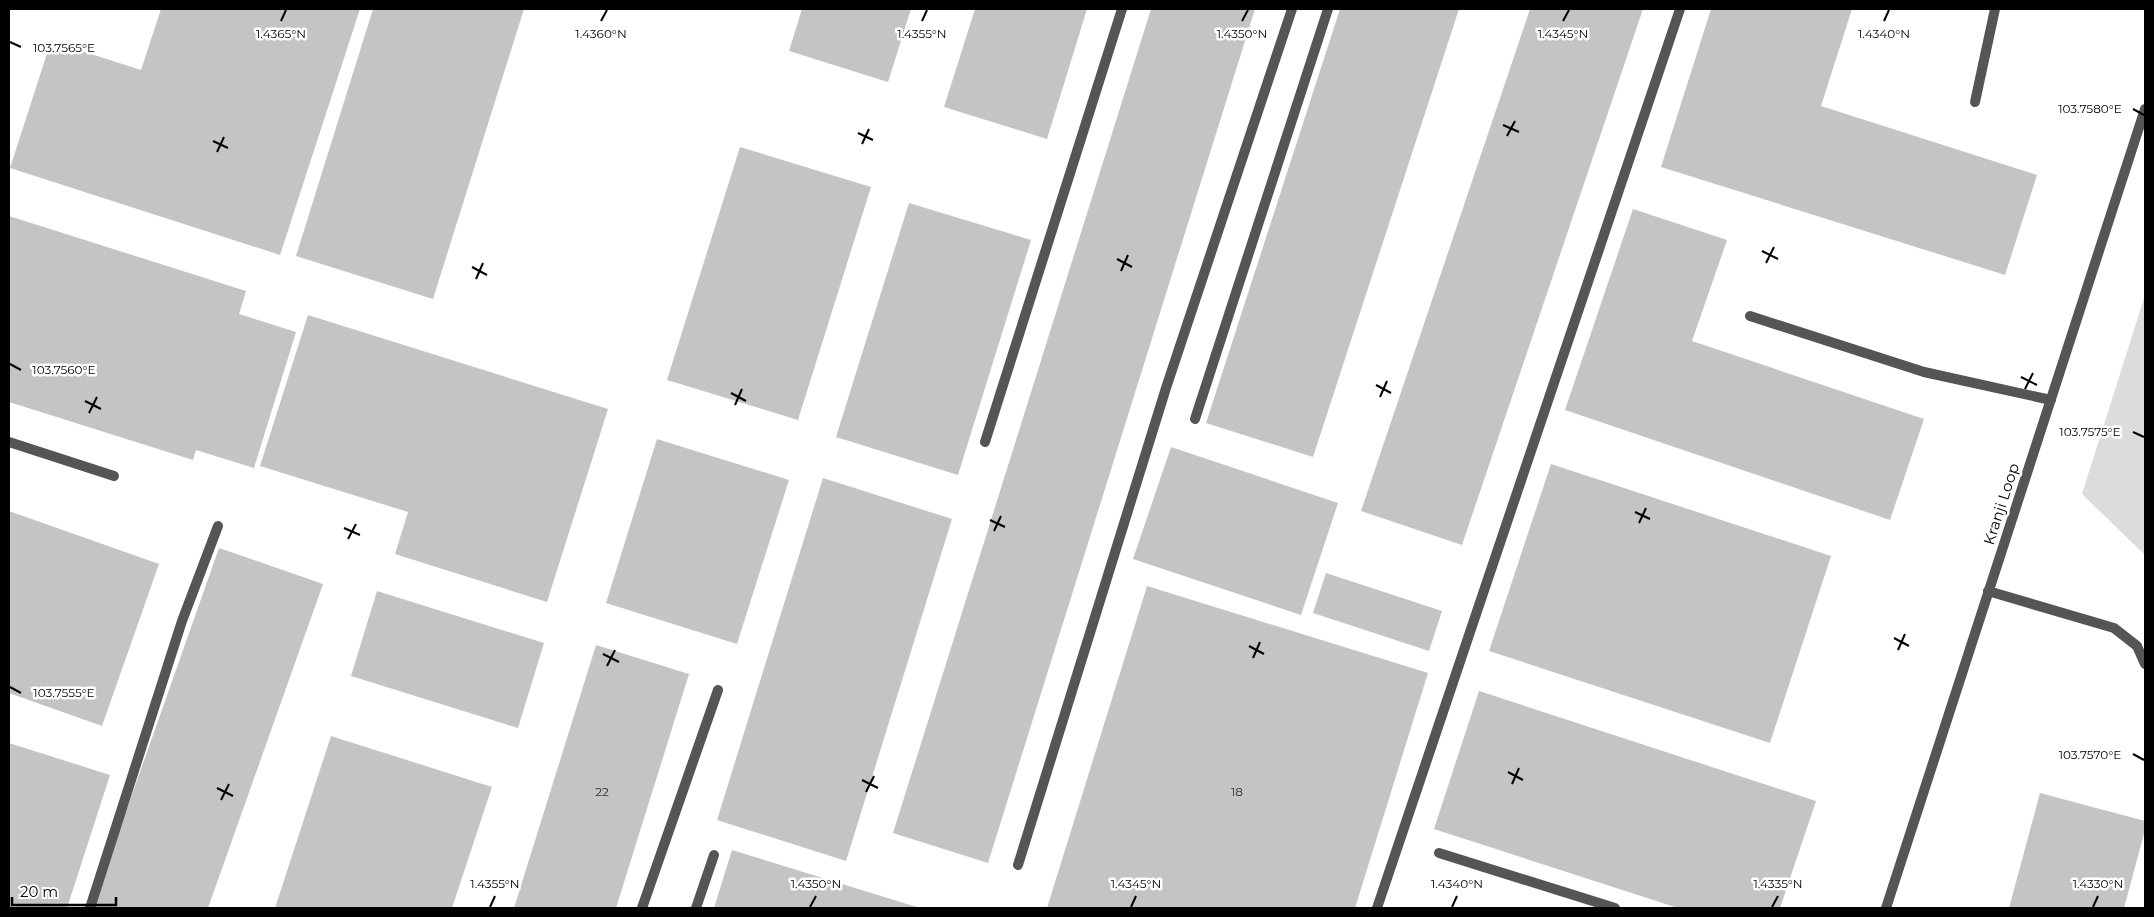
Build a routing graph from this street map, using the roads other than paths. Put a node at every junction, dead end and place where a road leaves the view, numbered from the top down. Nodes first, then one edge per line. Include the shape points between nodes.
1 (1122, 9) edge
2 (1292, 9) edge
3 (1328, 9) edge
4 (1680, 9) edge
5 (1995, 9) edge
6 (1975, 102) dead end
7 (2145, 109) edge
8 (1750, 316) dead end
9 (2051, 400) junction
10 (1195, 419) dead end
11 (9, 442) edge
12 (985, 442) dead end
13 (114, 476) dead end
14 (218, 526) dead end
15 (1988, 591) junction
16 (2145, 664) edge
17 (718, 690) dead end
18 (1439, 854) dead end
19 (714, 855) dead end
20 (1018, 865) dead end
21 (90, 908) edge
22 (642, 908) edge
23 (696, 908) edge
24 (1377, 908) edge
25 (1615, 908) edge
26 (1886, 908) edge

1 - 12 street
2 - 20 street via 1166,388
3 - 10 street
4 - 24 street
5 - 6 street
7 - 9 street, Kranji Loop
8 - 9 street via 1924,372
9 - 15 street, Kranji Loop
11 - 13 street
14 - 21 street via 182,621
15 - 16 street via 2114,628 2137,646
15 - 26 street, Kranji Loop
17 - 22 street
18 - 25 street
19 - 23 street

